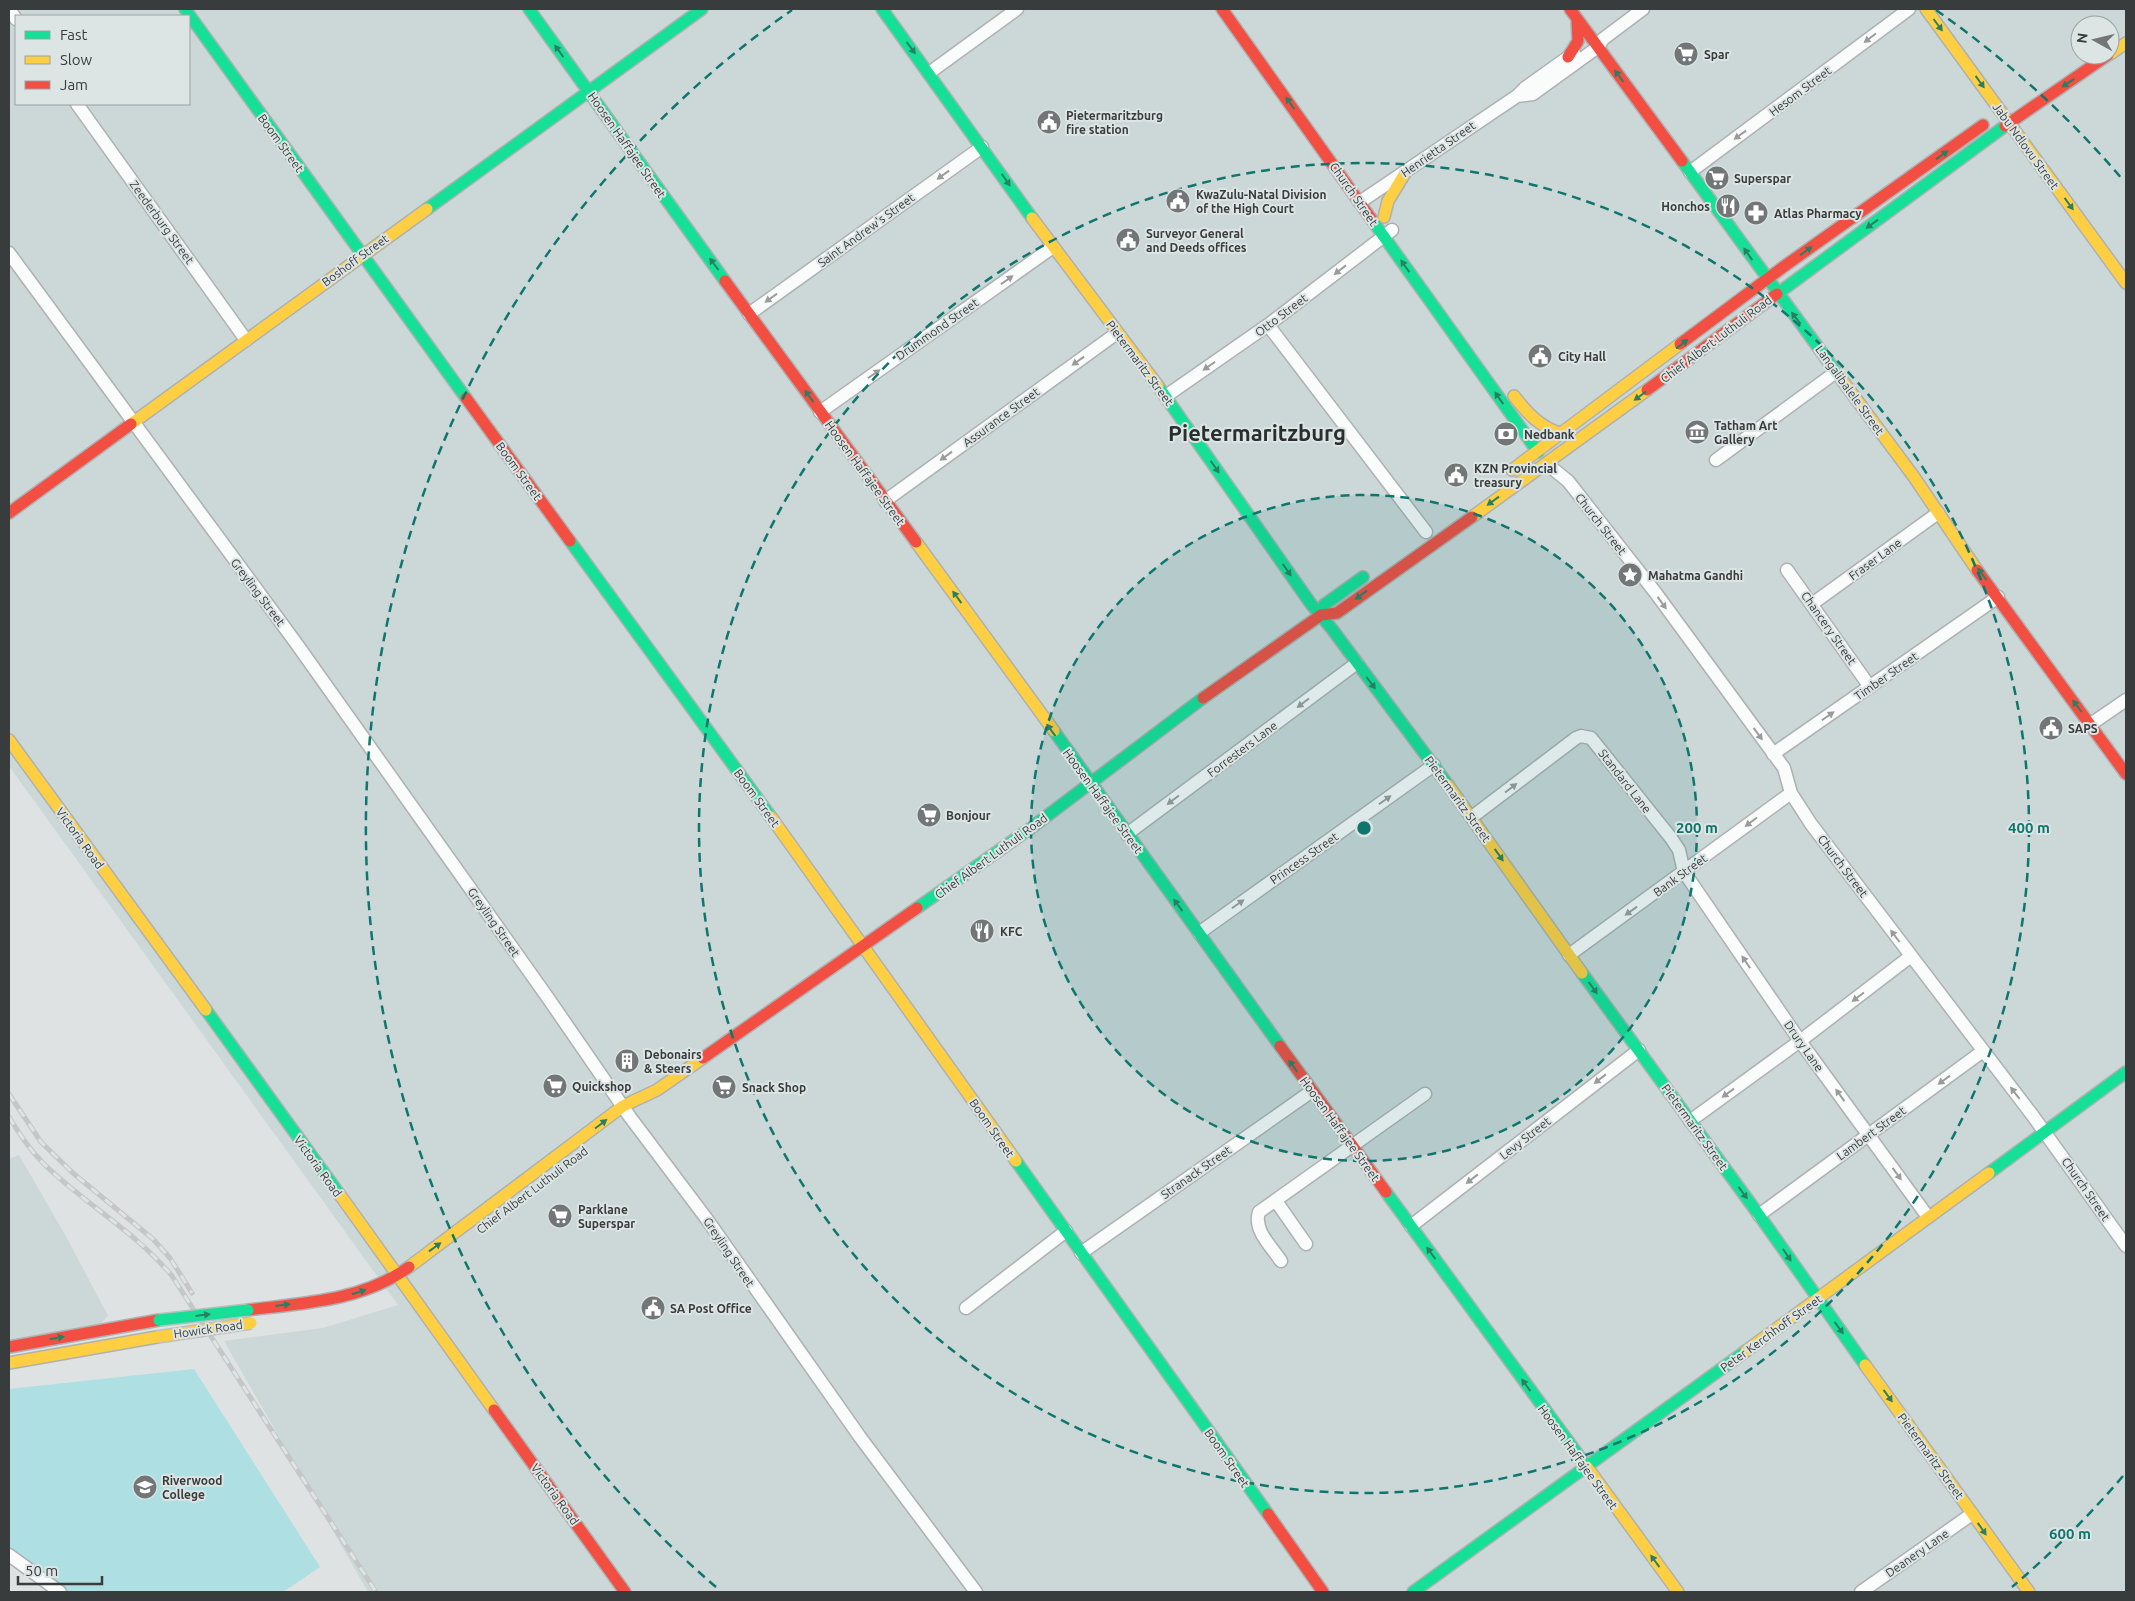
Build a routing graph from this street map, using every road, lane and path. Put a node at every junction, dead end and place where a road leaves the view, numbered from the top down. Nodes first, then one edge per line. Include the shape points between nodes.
1 (528, 9) edge
2 (702, 9) edge
3 (882, 9) edge
4 (1017, 9) edge
5 (1222, 9) edge
6 (1570, 9) edge
7 (1643, 9) edge
8 (1909, 9) edge
9 (1926, 9) edge
10 (190, 16) edge
11 (1577, 19) junction
12 (1598, 42) junction
13 (1568, 57) junction
14 (2093, 65) edge
15 (929, 73) junction
16 (588, 90) junction
17 (1517, 96) junction
18 (78, 105) edge
19 (2005, 109) junction
20 (2009, 123) junction
21 (982, 147) junction
22 (1690, 172) junction
23 (1405, 173) junction
24 (1365, 195) junction
25 (1384, 217) junction
26 (1388, 233) junction
27 (1053, 247) junction
28 (9, 254) edge
29 (361, 255) junction
30 (1766, 279) junction
31 (2126, 283) edge
32 (1433, 285) dead end
33 (1777, 294) junction
34 (749, 314) junction
35 (1268, 325) junction
36 (1117, 333) junction
37 (246, 340) junction
38 (1836, 372) junction
39 (1508, 387) dead end
40 (1166, 396) junction
41 (820, 412) junction
42 (132, 422) junction
43 (1562, 434) junction
44 (1538, 452) junction
45 (1560, 454) junction
46 (1716, 460) dead end
47 (1547, 464) junction
48 (1506, 475) dead end
49 (1568, 481) junction
50 (885, 501) junction
51 (9, 513) edge
52 (1938, 513) junction
53 (1426, 532) dead end
54 (1787, 570) dead end
55 (1369, 573) dead end
56 (1998, 597) junction
57 (1812, 604) junction
58 (1321, 615) junction
59 (1357, 663) junction
60 (1870, 687) junction
61 (2126, 700) edge
62 (2091, 724) junction
63 (9, 740) edge
64 (1773, 754) junction
65 (1434, 765) junction
66 (2126, 774) edge
67 (1090, 784) junction
68 (1791, 793) junction
69 (1472, 817) junction
70 (1127, 834) junction
71 (1684, 872) junction
72 (1199, 933) junction
73 (863, 947) junction
74 (1569, 955) junction
75 (1911, 956) junction
76 (1800, 1041) junction
77 (1639, 1050) junction
78 (1983, 1051) junction
79 (2126, 1072) edge
80 (1312, 1091) junction
81 (1424, 1094) dead end
82 (625, 1115) junction
83 (1690, 1120) junction
84 (2045, 1132) junction
85 (1868, 1135) junction
86 (1352, 1147) junction
87 (1276, 1200) junction
88 (1759, 1215) junction
89 (1928, 1218) junction
90 (1411, 1226) junction
91 (1066, 1231) junction
92 (1306, 1244) dead end
93 (2126, 1246) edge
94 (1082, 1253) junction
95 (1281, 1261) dead end
96 (396, 1276) junction
97 (1818, 1299) junction
98 (966, 1308) dead end
99 (255, 1323) dead end
100 (9, 1347) edge
101 (9, 1363) edge
102 (1586, 1467) junction
103 (1972, 1514) junction
104 (9, 1555) edge
105 (60, 1592) edge
106 (625, 1592) edge
107 (976, 1592) edge
108 (1323, 1592) edge
109 (1413, 1592) edge
110 (1678, 1592) edge
111 (1861, 1592) edge
112 (2029, 1592) edge

16 -> 1 street, Hoosen Haffajee Street
2 - 16 street, Boshoff Street
3 -> 15 street, Pietermaritz Street
4 - 15 street
24 -> 5 street, Church Street
6 - 11 street, Langalibalele Street
7 - 12 street, Henrietta Street
8 -> 22 street, Hesom Street
9 -> 19 street, Jabu Ndlovu Street
10 - 29 street, Boom Street
11 - 12 street, Langalibalele Street
11 - 13 street via 1578,41
12 - 13 street, Henrietta Street
12 - 17 street, Henrietta Street via 1533,94
22 -> 12 street, Langalibalele Street
13 - 17 street, Henrietta Street
14 -> 20 street, Chief Albert Luthuli Road
15 - 21 street, Pietermaritz Street
16 - 29 street, Boshoff Street
34 -> 16 street, Hoosen Haffajee Street
17 - 23 street, Henrietta Street
18 - 37 street, Zeederburg Street
19 - 20 street, Jabu Ndlovu Street
30 -> 19 street, Chief Albert Luthuli Road
20 -> 31 street, Jabu Ndlovu Street
20 -> 33 street, Chief Albert Luthuli Road
21 -> 27 street, Pietermaritz Street
21 -> 34 street, Saint Andrew's Street
30 -> 22 street, Langalibalele Street
23 - 24 street, Henrietta Street
23 - 25 street via 1388,201
24 - 25 street, Church Street
24 - 26 street, Church Street
25 - 26 street, Church Street
26 - 32 street, Church Street
26 -> 35 street, Otto Street
44 -> 26 street, Church Street
27 - 36 street, Pietermaritz Street
41 -> 27 street, Drummond Street
28 - 42 street, Greyling Street
29 - 37 street, Boshoff Street
29 - 73 street, Boom Street
30 - 33 street, Langalibalele Street
43 -> 30 street, Chief Albert Luthuli Road
38 -> 33 street, Langalibalele Street
33 -> 45 street, Chief Albert Luthuli Road
41 -> 34 street, Hoosen Haffajee Street
35 -> 40 street, Otto Street
35 - 53 street
36 - 40 street, Pietermaritz Street
36 -> 50 street, Assurance Street
37 - 42 street, Boshoff Street
38 - 46 street
38 - 52 street, Langalibalele Street
39 - 43 street via 1531,419 1543,428
40 -> 58 street, Pietermaritz Street
41 - 50 street, Hoosen Haffajee Street
42 - 51 street, Boshoff Street
42 - 82 street, Greyling Street via 301,651 548,998
43 - 44 street, Chief Albert Luthuli Road
44 - 48 street, Chief Albert Luthuli Road
45 - 47 street, Chief Albert Luthuli Road
45 - 49 street, Church Street
47 - 49 street, Church Street
47 -> 58 street, Chief Albert Luthuli Road via 1337,613
49 -> 64 street, Church Street via 1655,592
67 -> 50 street, Hoosen Haffajee Street
56 -> 52 street, Langalibalele Street
52 - 57 street, Fraser Lane
54 - 57 street, Chancery Street
55 - 58 street, Chief Albert Luthuli Road via 1324,605
56 - 60 street, Timber Street
62 -> 56 street, Langalibalele Street
57 - 60 street, Chancery Street
58 - 59 street, Pietermaritz Street
58 - 67 street, Chief Albert Luthuli Road via 1192,706
59 -> 65 street, Pietermaritz Street
59 -> 70 street, Forresters Lane
64 -> 60 street, Timber Street
61 - 62 street
62 - 66 street, Langalibalele Street
63 - 96 street, Victoria Road
64 - 68 street, Church Street via 1784,768
65 - 69 street, Pietermaritz Street
72 -> 65 street, Princess Street
67 - 70 street, Hoosen Haffajee Street
67 - 73 street, Chief Albert Luthuli Road
68 -> 71 street, Bank Street
75 -> 68 street, Church Street
69 -> 71 street, Standard Lane via 1576,738 1587,736 1671,838 1679,850
69 -> 74 street, Pietermaritz Street
72 -> 70 street, Hoosen Haffajee Street
71 -> 74 street, Bank Street
76 -> 71 street, Drury Lane
80 -> 72 street, Hoosen Haffajee Street
73 - 82 street, Chief Albert Luthuli Road
73 - 91 street, Boom Street
74 -> 77 street, Pietermaritz Street
75 -> 76 street
75 - 78 street, Church Street
76 -> 83 street
85 -> 76 street, Drury Lane
77 - 83 street, Pietermaritz Street
77 -> 90 street, Levy Street
84 -> 78 street, Church Street
78 -> 85 street, Lambert Street
79 - 84 street, Peter Kerchhoff Street
80 - 86 street, Hoosen Haffajee Street
80 - 94 street, Stranack Street
81 - 86 street
96 -> 82 street, Chief Albert Luthuli Road
82 - 107 street, Greyling Street via 706,1218 860,1437
83 -> 88 street, Pietermaritz Street
84 - 89 street, Peter Kerchhoff Street
84 - 93 street, Church Street
85 - 88 street, Lambert Street
85 -> 89 street, Drury Lane
86 - 87 street
86 - 90 street, Hoosen Haffajee Street
87 - 92 street
87 - 95 street via 1259,1212 1256,1219 1258,1228
88 -> 97 street, Pietermaritz Street
89 - 97 street, Peter Kerchhoff Street
102 -> 90 street, Hoosen Haffajee Street
91 - 94 street, Boom Street
91 - 98 street
94 - 108 street, Boom Street
100 -> 96 street, Howick Road, bridge via 159,1320 342,1298
96 - 106 street, Victoria Road
97 - 102 street, Peter Kerchhoff Street
97 -> 103 street, Pietermaritz Street
99 - 101 street, Howick Road, bridge
102 - 109 street, Peter Kerchhoff Street
110 -> 102 street, Hoosen Haffajee Street
103 - 111 street, Deanery Lane
103 -> 112 street, Pietermaritz Street
104 - 105 street

